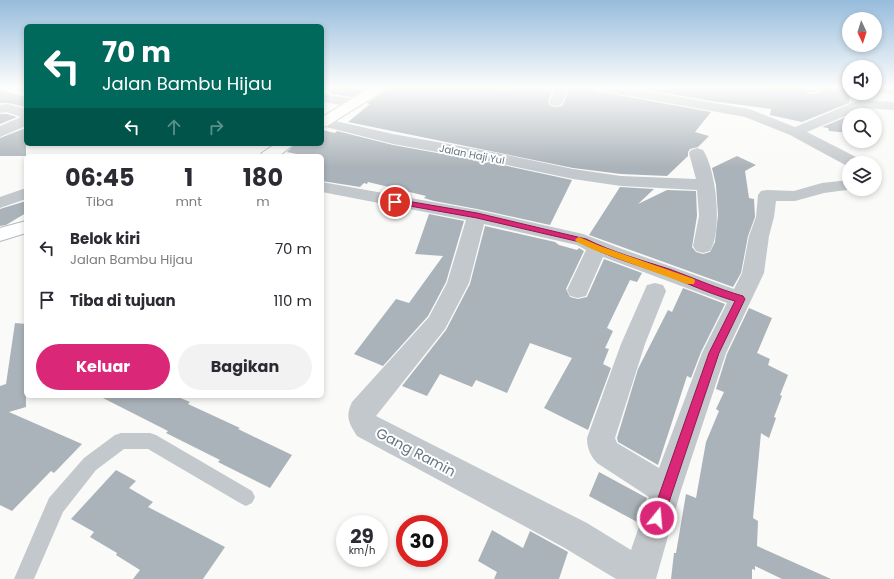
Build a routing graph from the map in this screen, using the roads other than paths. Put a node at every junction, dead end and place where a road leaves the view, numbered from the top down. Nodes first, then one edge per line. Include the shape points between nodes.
1 (336, 114) edge
2 (751, 114) edge
3 (838, 114) edge
4 (24, 121) edge
5 (324, 121) edge
6 (324, 122) edge
7 (0, 132) edge
8 (795, 132) junction
9 (283, 146) edge
10 (697, 153) dead end
11 (271, 154) edge
12 (842, 157) edge
13 (706, 185) junction
14 (842, 186) edge
15 (324, 187) edge
16 (23, 194) dead end
17 (0, 204) edge
18 (477, 216) junction
19 (24, 228) edge
20 (0, 235) edge
21 (703, 246) dead end
22 (597, 248) junction
23 (578, 290) dead end
24 (655, 291) dead end
25 (740, 299) junction
26 (666, 490) junction
27 (246, 497) dead end
28 (639, 577) edge
29 (24, 579) edge

1 - 5 street
2 - 8 street
3 - 8 street
4 - 7 street
6 - 13 street, Jalan Haji Yul via 393,139 573,174 621,181
8 - 12 street
9 - 11 street
10 - 13 street
13 - 21 street via 708,216
14 - 25 street via 822,188 795,196 767,195 753,273
15 - 18 street
16 - 17 street
18 - 22 street via 583,240
18 - 28 street, Gang Ramin via 458,283 437,323 362,411 362,419 368,427 575,535
19 - 20 street
22 - 23 street
22 - 25 street
24 - 26 street via 633,344 601,438 601,446 607,453
25 - 26 street via 714,353
26 - 28 street
27 - 29 lane via 150,441 121,441 90,464 56,505

